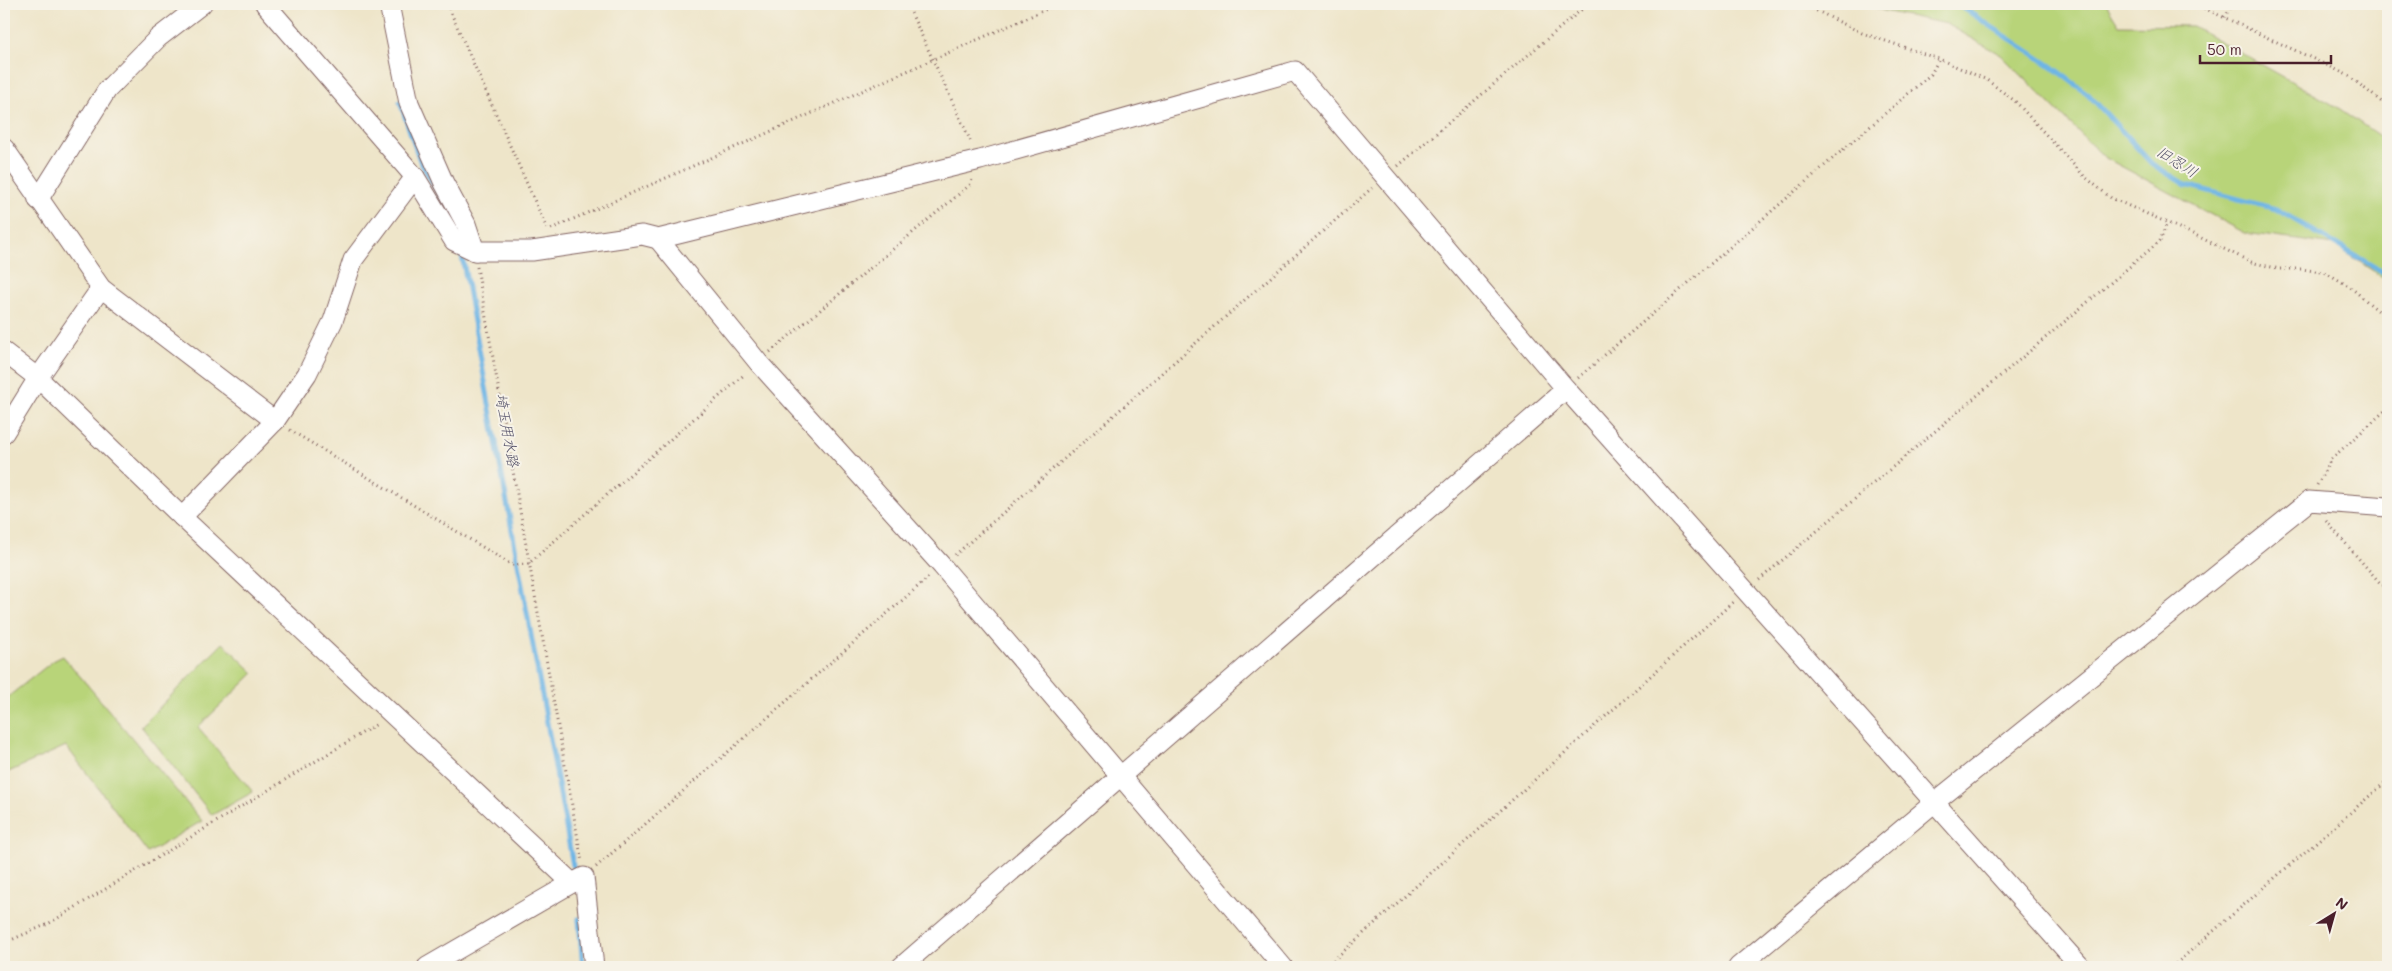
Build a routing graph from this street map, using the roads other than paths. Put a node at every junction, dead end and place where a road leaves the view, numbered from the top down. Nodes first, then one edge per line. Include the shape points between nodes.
1 (202, 4) edge
2 (265, 4) edge
3 (389, 4) edge
4 (4, 148) edge
5 (414, 177) junction
6 (38, 200) junction
7 (658, 240) junction
8 (475, 251) junction
9 (101, 288) junction
10 (4, 352) edge
11 (38, 378) junction
12 (1566, 388) junction
13 (274, 421) junction
14 (4, 433) edge
15 (2388, 507) edge
16 (182, 517) junction
17 (1122, 776) junction
18 (1935, 802) junction
19 (578, 880) junction
20 (427, 967) edge
21 (594, 967) edge
22 (901, 967) edge
23 (1283, 967) edge
24 (1738, 967) edge
25 (2081, 967) edge

1 - 6 street via 158,38 107,90
2 - 5 street
3 - 8 street via 409,103 466,224
4 - 6 street
5 - 8 street via 454,241
5 - 13 street via 353,260 332,321 307,374
6 - 9 street
7 - 8 street via 642,235 532,251
7 - 12 street via 980,160 1295,71
7 - 17 street via 758,362 942,566
9 - 11 street
9 - 13 street
10 - 11 street
11 - 14 street
11 - 16 street
12 - 17 street
12 - 18 street
13 - 16 street
15 - 18 street via 2309,501
16 - 19 street via 393,715
17 - 22 street
17 - 23 street
18 - 24 street
18 - 25 street
19 - 20 street
19 - 21 street

